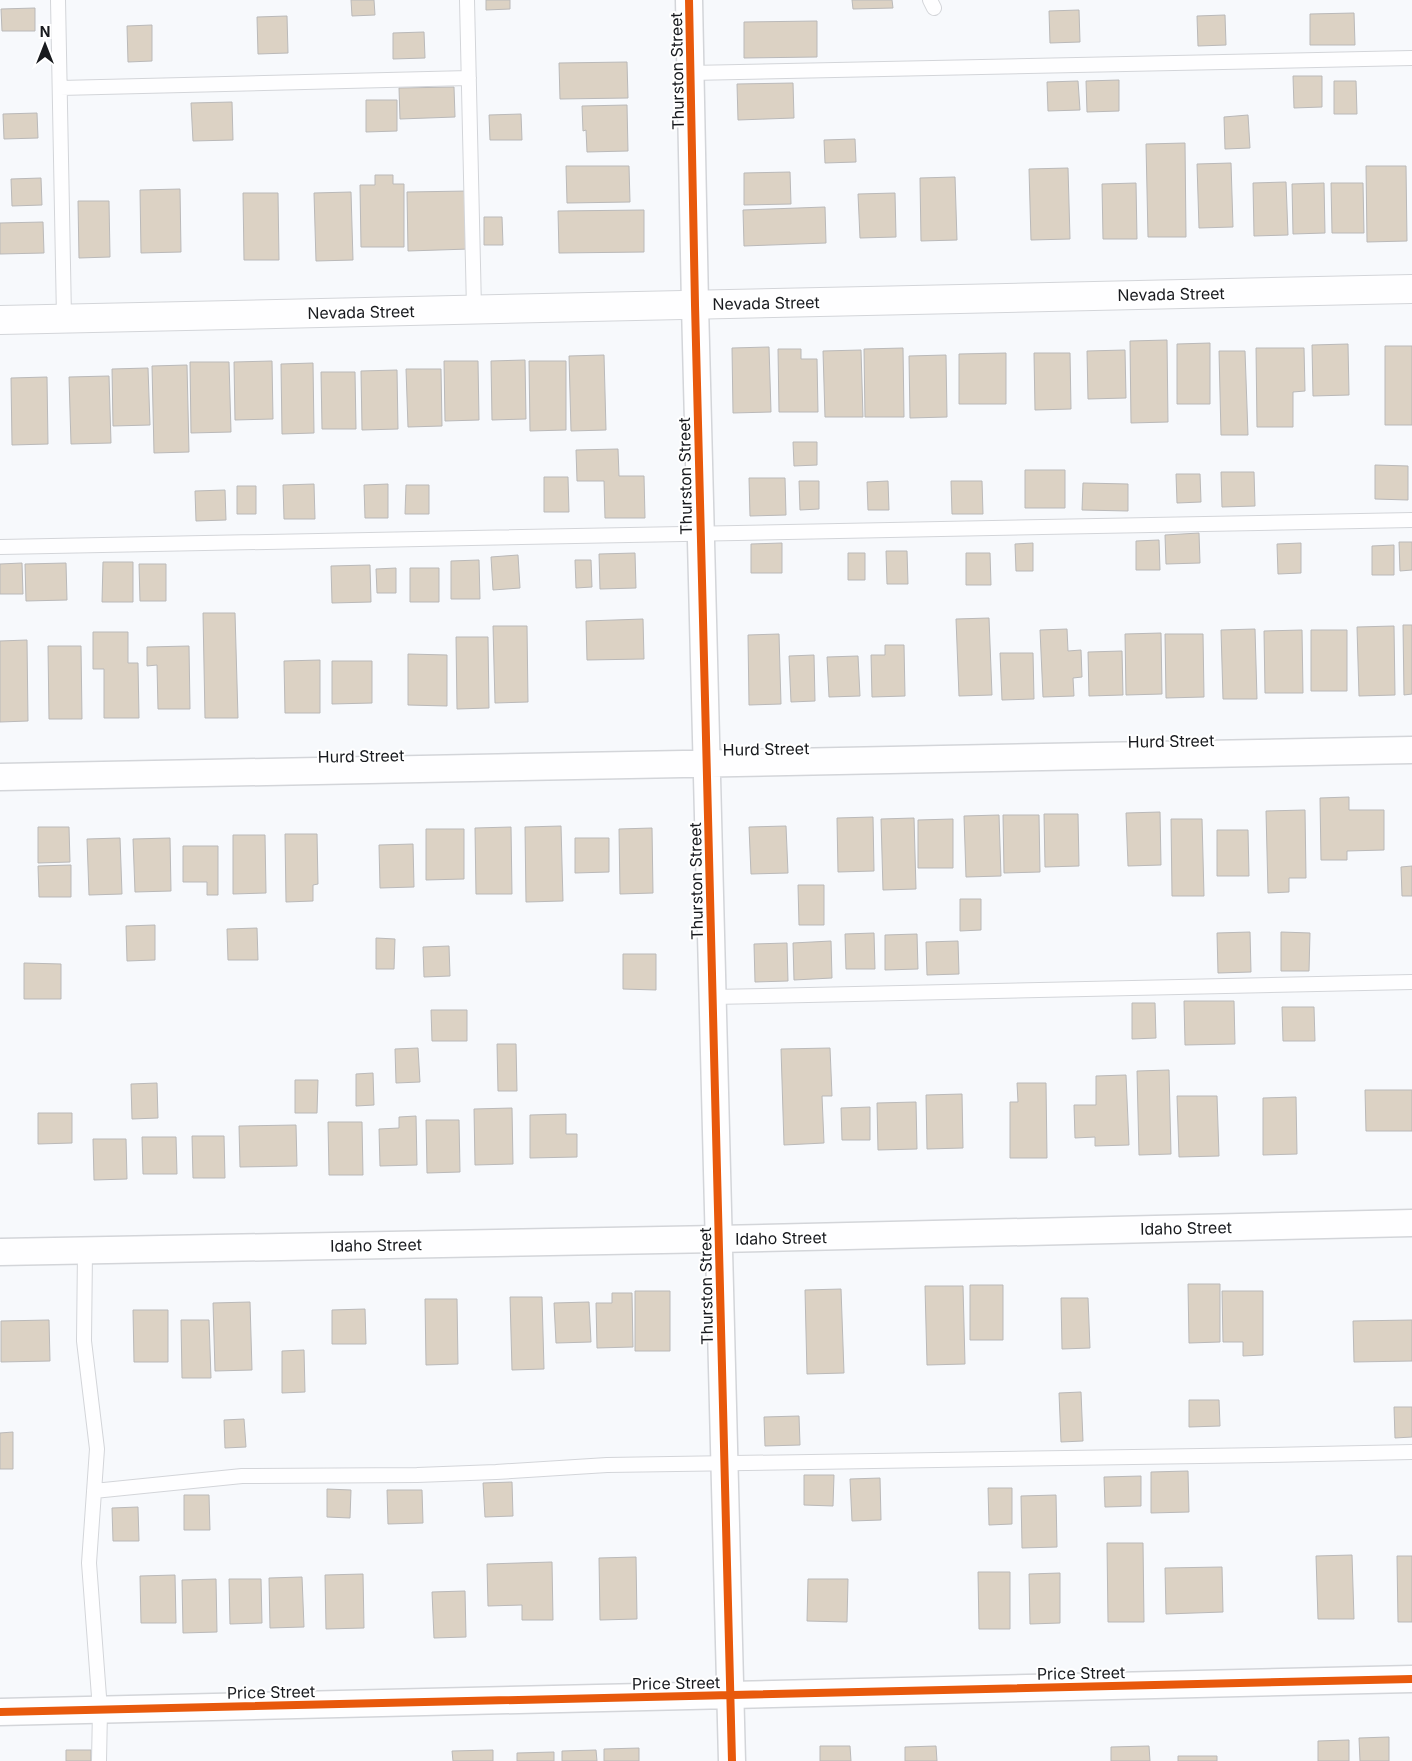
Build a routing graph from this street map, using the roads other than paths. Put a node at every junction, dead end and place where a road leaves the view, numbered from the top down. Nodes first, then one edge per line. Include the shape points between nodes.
1 (58, 0) edge
2 (467, 0) edge
3 (689, 0) edge
4 (1412, 58) edge
5 (690, 73) junction
6 (468, 78) junction
7 (60, 88) junction
8 (1412, 289) edge
9 (695, 305) junction
10 (474, 309) junction
11 (64, 318) junction
12 (0, 320) edge
13 (1412, 520) edge
14 (700, 532) junction
15 (0, 547) edge
16 (1412, 750) edge
17 (706, 764) junction
18 (0, 777) edge
19 (1412, 982) edge
20 (712, 997) junction
21 (1412, 1223) edge
22 (718, 1239) junction
23 (85, 1251) junction
24 (0, 1252) edge
25 (1412, 1452) edge
26 (724, 1464) junction
27 (94, 1491) junction
28 (1412, 1679) edge
29 (730, 1695) junction
30 (100, 1710) junction
31 (0, 1712) edge
32 (99, 1761) edge
33 (732, 1761) edge

1 - 7 lane
2 - 6 lane
3 - 5 street, Thurston Street
4 - 5 lane
5 - 9 street, Thurston Street
6 - 7 lane
6 - 10 lane
7 - 11 lane
8 - 9 street, Nevada Street
9 - 10 street, Nevada Street
9 - 14 street, Thurston Street
10 - 11 street, Nevada Street
11 - 12 street, Nevada Street
13 - 14 lane
14 - 15 lane
14 - 17 street, Thurston Street
16 - 17 street, Hurd Street
17 - 18 street, Hurd Street
17 - 20 street, Thurston Street
19 - 20 lane
20 - 22 street, Thurston Street
21 - 22 street, Idaho Street
22 - 23 street, Idaho Street
22 - 26 street, Thurston Street
23 - 24 street, Idaho Street
23 - 27 lane via 84,1341 97,1449
25 - 26 lane
26 - 27 lane via 607,1465 418,1475 242,1476
26 - 29 street, Thurston Street
27 - 30 lane via 89,1563
28 - 29 street, Price Street
29 - 30 street, Price Street
29 - 33 street, Thurston Street
30 - 31 street, Price Street
30 - 32 lane

